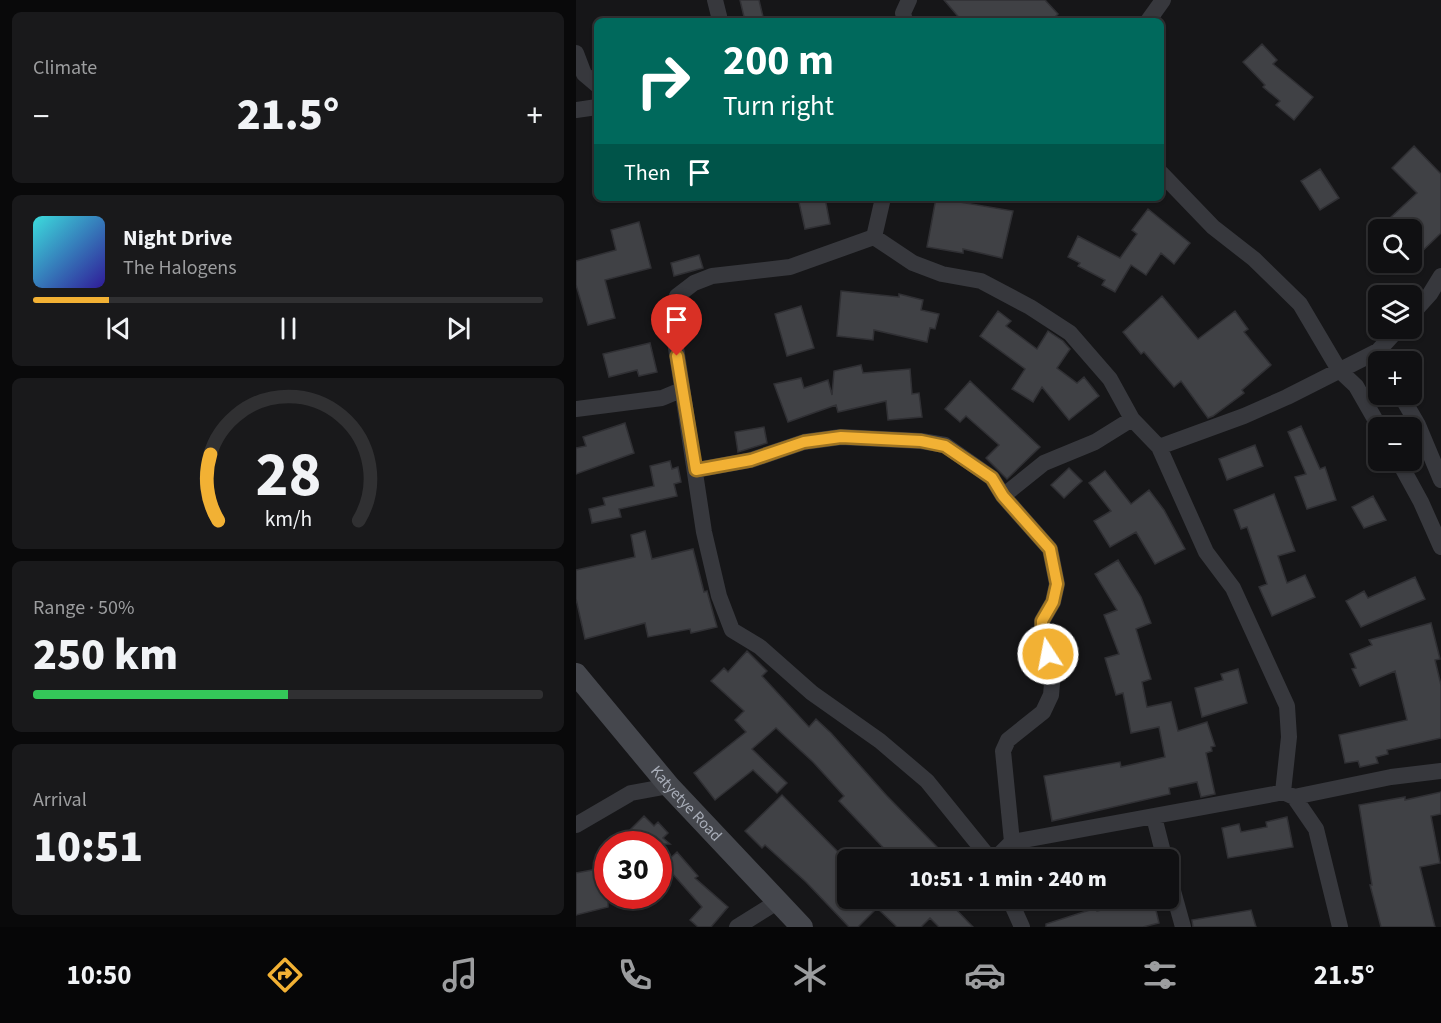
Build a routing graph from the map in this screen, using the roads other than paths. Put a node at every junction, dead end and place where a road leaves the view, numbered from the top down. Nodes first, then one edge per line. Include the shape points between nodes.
1 (909, 0) edge
2 (1163, 0) edge
3 (904, 18) edge
4 (1150, 18) edge
5 (576, 53) edge
6 (594, 82) edge
7 (594, 107) edge
8 (576, 110) edge
9 (1164, 176) edge
10 (882, 201) edge
11 (874, 237) junction
12 (1441, 276) edge
13 (1422, 303) edge
14 (1368, 360) edge
15 (1339, 370) junction
16 (681, 390) junction
17 (1406, 405) edge
18 (576, 409) edge
19 (1374, 417) edge
20 (1132, 419) junction
21 (1159, 447) junction
22 (696, 470) junction
23 (1404, 471) edge
24 (1441, 480) edge
25 (1003, 496) junction
26 (1441, 548) edge
27 (576, 674) edge
28 (1441, 771) edge
29 (669, 786) junction
30 (1288, 795) junction
31 (1154, 817) junction
32 (576, 825) edge
33 (1012, 842) junction
34 (983, 849) edge
35 (1004, 849) edge
36 (1162, 849) edge
37 (777, 902) junction
38 (1014, 909) edge
39 (1178, 909) edge
40 (737, 927) edge
41 (802, 927) edge
42 (1022, 927) edge
43 (1183, 927) edge
44 (1340, 927) edge

1 - 3 street
2 - 4 street
5 - 6 street via 584,74
7 - 8 street
9 - 15 street via 1213,227 1254,259 1300,304
10 - 11 street
11 - 16 street via 790,267 712,276 677,296 671,315
11 - 20 street via 913,263 942,274 981,281 1070,333 1110,379
12 - 13 street
14 - 15 street
15 - 19 street via 1356,386
15 - 21 street via 1244,416
16 - 18 street via 662,398
16 - 22 street
17 - 24 street
20 - 21 street
20 - 25 street via 1095,442 1044,463
21 - 30 street via 1206,552 1233,588 1287,706
22 - 25 street via 751,460 804,442 841,437 921,441 945,446 992,478
22 - 34 street via 704,532 719,596 732,630 760,647 812,693 880,741 927,781
23 - 26 street
25 - 33 street via 1050,549 1057,584 1053,602 1042,621 1042,637 1053,672 1051,695 1043,712 1008,740 1003,751
27 - 29 street, Katyetye Road
28 - 30 street
29 - 32 street via 631,793
29 - 37 street, Katyetye Road
30 - 31 street
30 - 44 street via 1316,829
31 - 33 street
31 - 36 street
33 - 35 street
37 - 40 street
37 - 41 street, Katyetye Road
38 - 42 street
39 - 43 street

